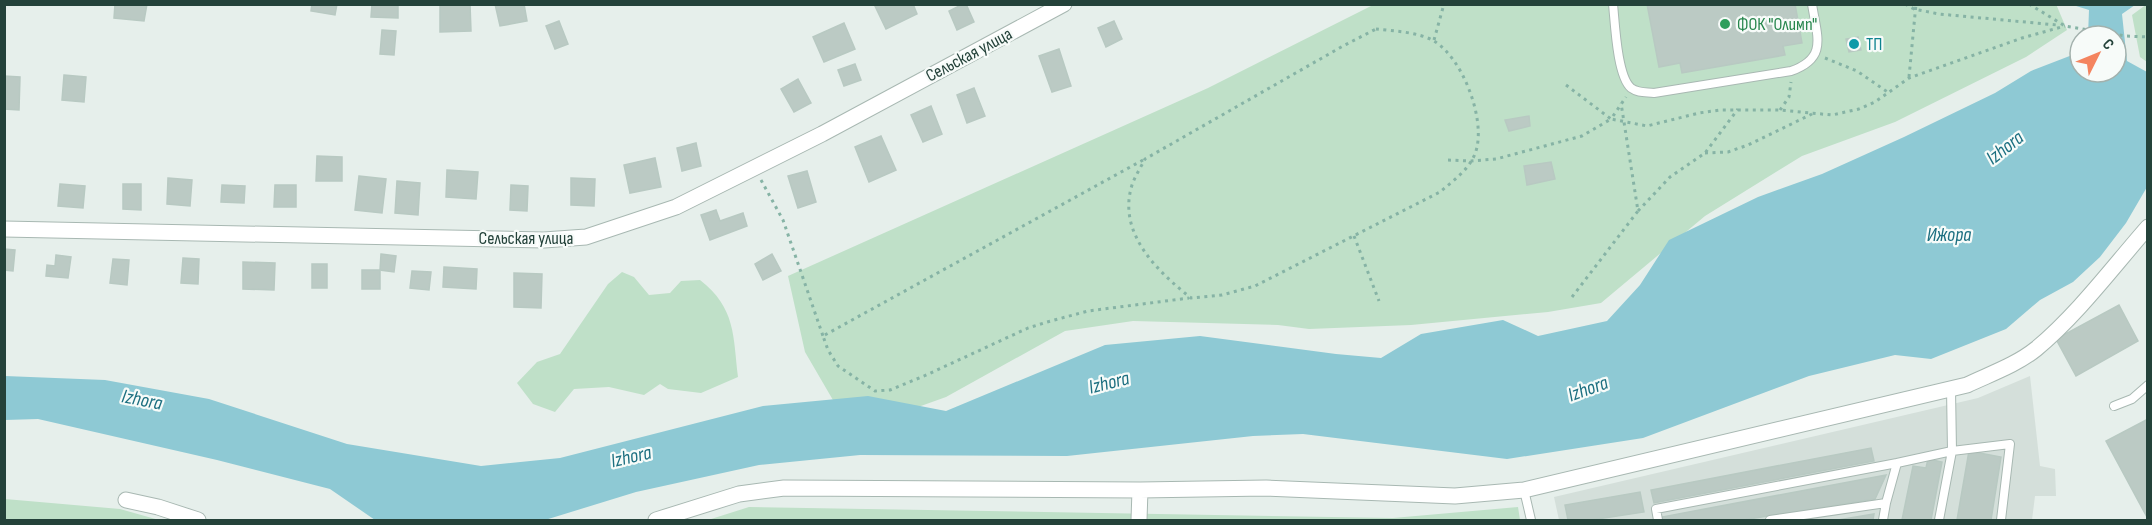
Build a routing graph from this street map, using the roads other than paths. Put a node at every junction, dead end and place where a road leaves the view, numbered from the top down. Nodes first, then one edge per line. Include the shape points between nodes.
1 (1064, 4) edge
2 (1613, 4) edge
3 (1812, 4) edge
4 (2148, 226) edge
5 (4, 229) edge
6 (2148, 385) edge
7 (1951, 389) junction
8 (2114, 406) dead end
9 (1952, 451) junction
10 (1897, 463) junction
11 (1140, 490) junction
12 (1524, 490) junction
13 (126, 500) dead end
14 (1886, 503) junction
15 (198, 520) edge
16 (656, 520) edge
17 (1138, 520) edge
18 (1531, 520) edge
19 (1658, 520) edge
20 (1770, 520) edge
21 (1883, 520) edge
22 (1939, 520) edge
23 (2001, 520) edge

1 - 5 street, Сельская улица via 676,207 586,237 544,240
2 - 3 lane via 1622,73 1632,89 1654,93 1805,66 1812,60 1817,45
4 - 7 street via 2035,350 1967,385
6 - 8 lane via 2132,399
7 - 9 lane
7 - 12 street
9 - 10 lane
9 - 22 lane
9 - 23 lane via 2010,444
10 - 14 lane
10 - 19 lane via 1656,509
11 - 12 street via 1266,488 1455,496
11 - 16 street via 784,488 739,494
11 - 17 street
12 - 18 lane
13 - 15 street
14 - 20 lane
14 - 21 lane

